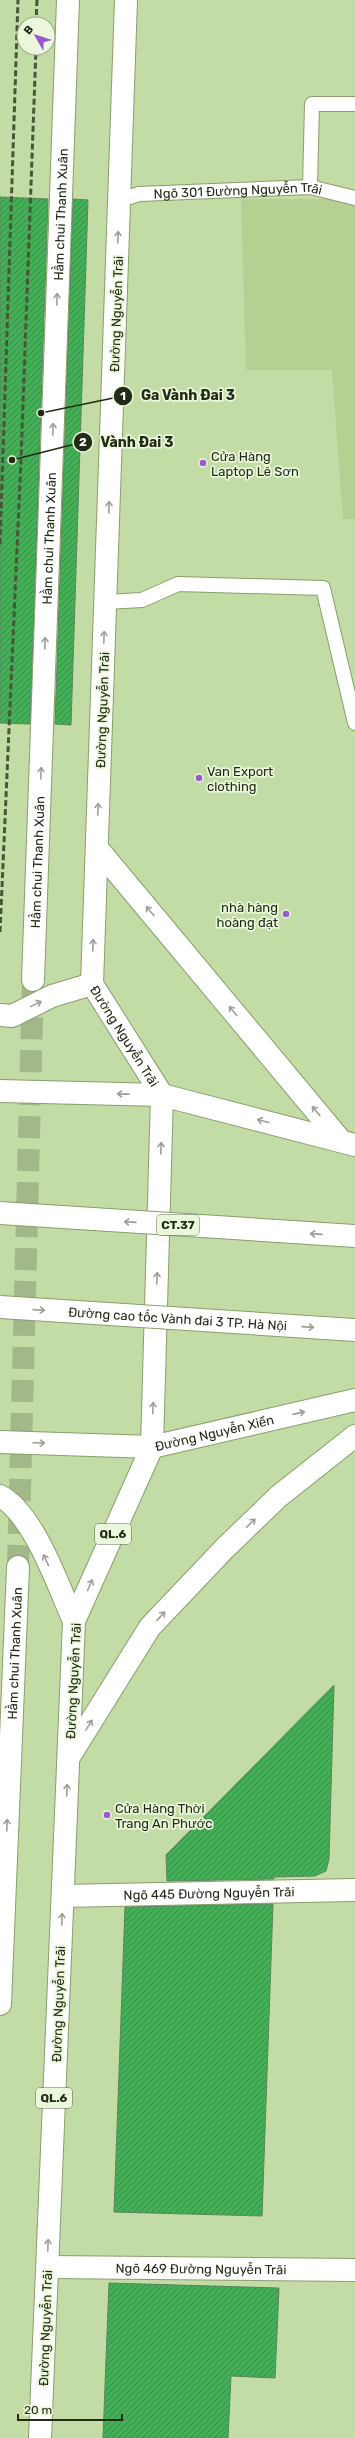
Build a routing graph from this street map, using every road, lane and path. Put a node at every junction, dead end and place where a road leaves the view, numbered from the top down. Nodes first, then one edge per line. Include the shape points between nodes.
1 (68, 0) edge
2 (126, 0) edge
3 (355, 104) edge
4 (310, 187) junction
5 (355, 198) edge
6 (120, 200) junction
7 (105, 602) junction
8 (355, 723) edge
9 (97, 848) junction
10 (33, 980) tunnel mouth
11 (92, 984) junction
12 (0, 1015) edge
13 (0, 1091) edge
14 (162, 1095) junction
15 (348, 1143) edge
16 (0, 1213) edge
17 (355, 1236) edge
18 (0, 1307) edge
19 (355, 1330) edge
20 (355, 1400) edge
21 (355, 1436) edge
22 (0, 1442) edge
23 (152, 1447) junction
24 (0, 1496) edge
25 (18, 1567) tunnel mouth
26 (74, 1621) junction
27 (69, 1758) junction
28 (355, 1890) edge
29 (63, 1896) junction
30 (0, 2004) edge
31 (48, 2267) junction
32 (355, 2270) edge
33 (40, 2438) edge

10 -> 1 main road, Hầm chui Thanh Xuân
2 - 6 main road, Đường Nguyễn Trãi
3 - 4 lane via 312,104
4 - 5 lane, Ngõ 301 Đường Nguyễn Trãi
4 - 6 lane, Ngõ 301 Đường Nguyễn Trãi via 139,194
7 -> 6 main road, Đường Nguyễn Trãi
7 - 8 lane via 142,600 178,584 323,588
9 -> 7 main road, Đường Nguyễn Trãi
11 -> 9 main road, Đường Nguyễn Trãi
15 -> 9 main road
12 -> 11 main road via 12,1016 52,996
11 - 14 main road, Đường Nguyễn Trãi
14 -> 13 main road
15 -> 14 main road
23 -> 14 main road, Đường Nguyễn Trãi
17 -> 16 main road, CT.37, bridge
18 -> 19 main road, Đường cao tốc Vành đai 3 TP. Hà Nội, bridge
23 -> 20 main road, Đường Nguyễn Xiển
27 -> 21 main road via 150,1627 279,1496
22 -> 23 main road, Đường Nguyễn Xiển
26 -> 23 main road, Đường Nguyễn Trãi / QL.6
26 -> 24 main road via 21,1512
30 -> 25 main road, Hầm chui Thanh Xuân
26 - 27 main road, Đường Nguyễn Trãi / QL.6
29 -> 27 main road, Đường Nguyễn Trãi / QL.6
28 - 29 main road, Ngõ 445 Đường Nguyễn Trãi
31 -> 29 main road, Đường Nguyễn Trãi / QL.6
31 - 32 main road, Ngõ 469 Đường Nguyễn Trãi
31 - 33 main road, Đường Nguyễn Trãi / QL.6

